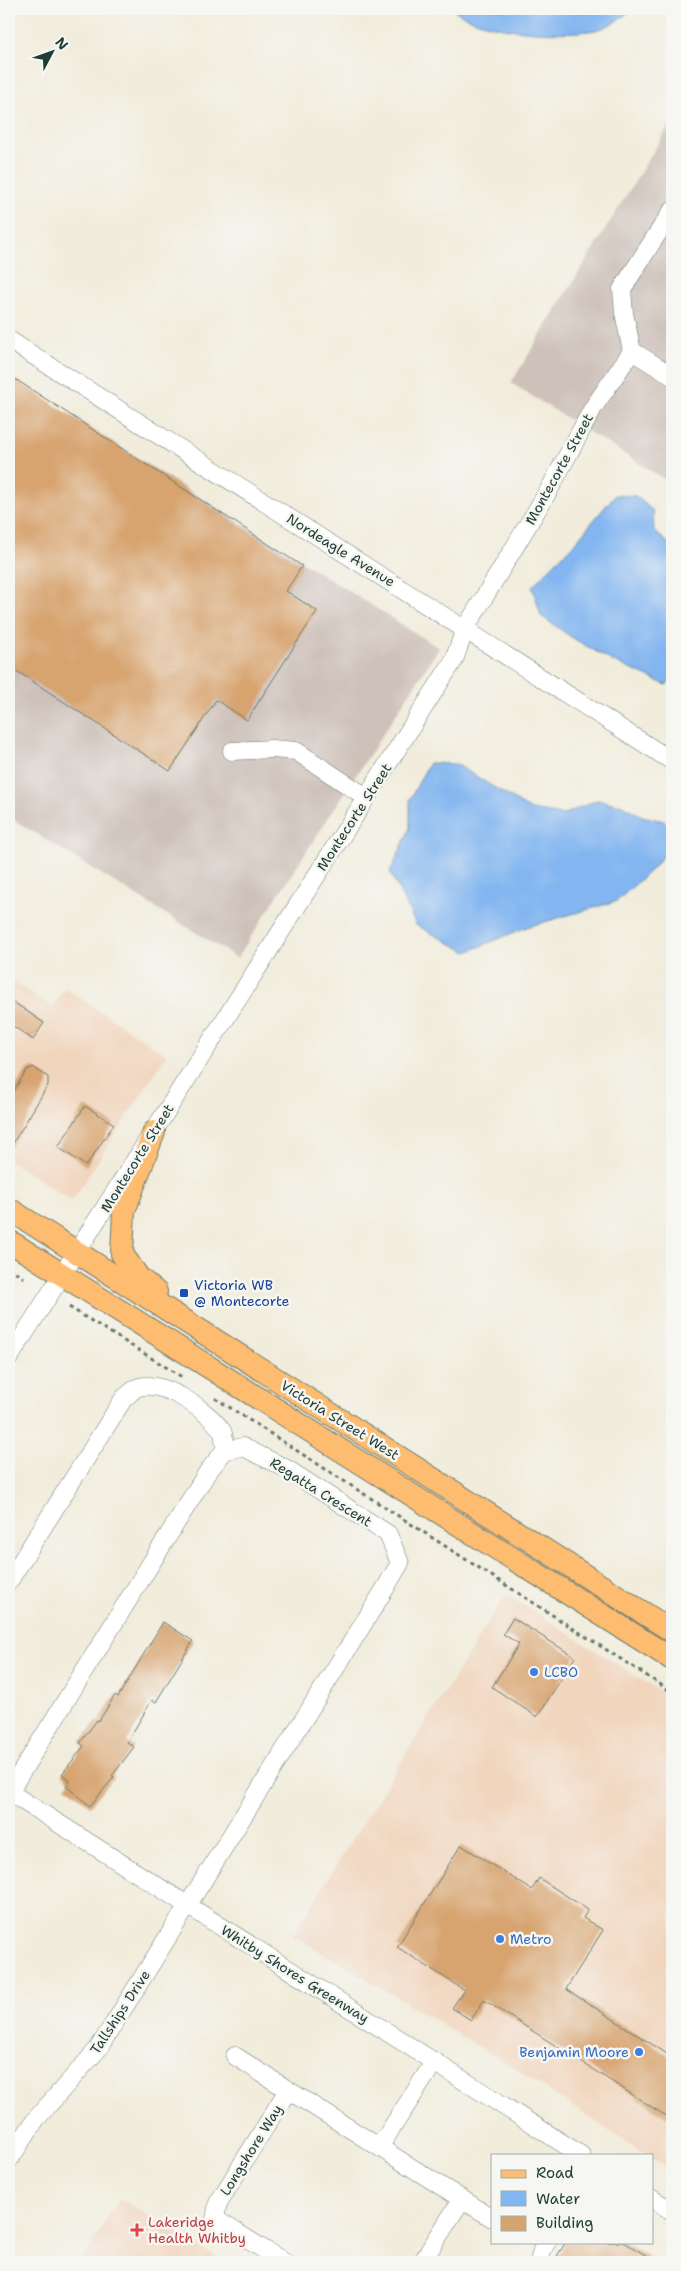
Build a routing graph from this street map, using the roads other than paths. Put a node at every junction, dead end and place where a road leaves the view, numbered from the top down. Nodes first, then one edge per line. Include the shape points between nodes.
1 (672, 211) edge
2 (9, 340) edge
3 (632, 351) junction
4 (672, 376) edge
5 (465, 629) junction
6 (232, 751) dead end
7 (672, 761) edge
8 (366, 797) junction
9 (154, 1132) junction
10 (9, 1209) edge
11 (9, 1240) edge
12 (77, 1253) junction
13 (62, 1275) junction
14 (216, 1342) junction
15 (9, 1358) edge
16 (225, 1450) junction
17 (9, 1582) edge
18 (672, 1631) edge
19 (672, 1659) edge
20 (9, 1792) edge
21 (188, 1906) junction
22 (235, 2056) dead end
23 (435, 2061) junction
24 (288, 2090) junction
25 (380, 2146) junction
26 (580, 2154) edge
27 (9, 2160) edge
28 (462, 2199) junction
29 (654, 2199) edge
30 (672, 2211) edge
31 (491, 2217) edge
32 (546, 2244) edge
33 (284, 2262) edge
34 (422, 2262) edge
35 (539, 2262) edge

1 - 3 street via 622,289
2 - 5 street, Nordeagle Avenue
3 - 4 street
3 - 5 street, Montecorte Street via 593,408 549,490
5 - 7 street, Nordeagle Avenue
5 - 8 street, Montecorte Street via 454,660
6 - 8 street via 296,751
8 - 9 street, Montecorte Street
9 - 12 street, Montecorte Street
9 - 14 main road via 124,1211 122,1254 139,1278
10 - 12 main road, Victoria Street West
11 - 13 main road, Victoria Street West
12 - 13 street, Montecorte Street
12 - 14 main road, Victoria Street West
13 - 15 street, Montecorte Street
13 - 19 main road, Victoria Street West
14 - 18 main road, Victoria Street West
16 - 17 street via 224,1433 211,1418 175,1393 154,1385 138,1387 124,1398
16 - 20 street via 207,1473
16 - 21 street, Regatta Crescent via 243,1447 295,1474 388,1534 400,1563
20 - 21 street, Whitby Shores Greenway
21 - 23 street, Whitby Shores Greenway
21 - 27 street, Tallships Drive via 98,2049 36,2119
22 - 24 street, Longshore Way
23 - 25 street
23 - 26 street, Whitby Shores Greenway
24 - 25 street, Longshore Way
24 - 33 street, Longshore Way via 218,2203 215,2219
25 - 28 street, Longshore Way
28 - 31 street, Longshore Way
28 - 34 street
29 - 30 street
32 - 35 street

